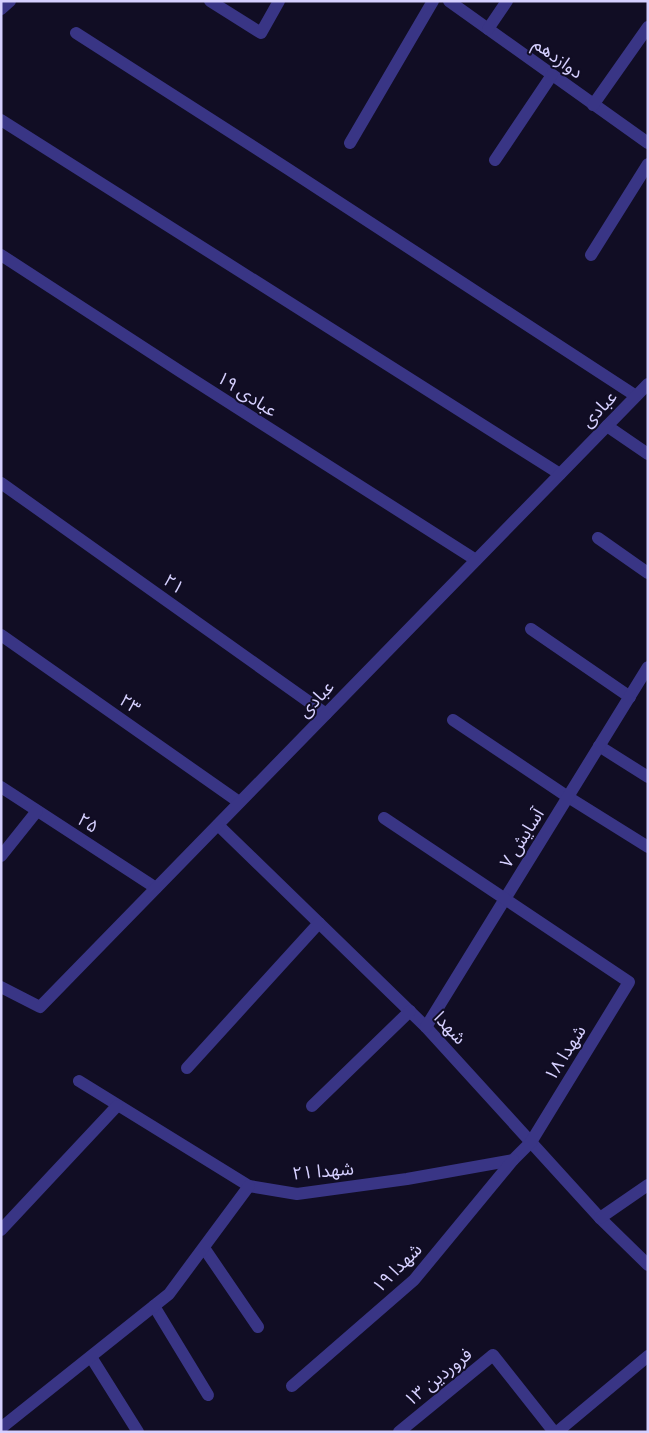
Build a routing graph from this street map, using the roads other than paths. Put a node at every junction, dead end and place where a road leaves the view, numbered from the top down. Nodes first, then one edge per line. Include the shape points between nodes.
1 (10, 1) edge
2 (210, 1) edge
3 (279, 1) edge
4 (433, 1) edge
5 (449, 1) edge
6 (507, 1) edge
7 (1, 9) edge
8 (648, 27) edge
9 (488, 29) junction
10 (76, 33) dead end
11 (552, 75) junction
12 (593, 105) junction
13 (1, 120) edge
14 (350, 143) dead end
15 (648, 143) edge
16 (495, 160) dead end
17 (648, 164) edge
18 (1, 254) edge
19 (591, 255) dead end
20 (648, 384) edge
21 (636, 396) junction
22 (607, 426) junction
23 (648, 454) edge
24 (560, 474) junction
25 (1, 483) edge
26 (598, 538) dead end
27 (476, 560) junction
28 (648, 573) edge
29 (531, 629) dead end
30 (1, 635) edge
31 (647, 669) edge
32 (630, 697) junction
33 (326, 714) junction
34 (454, 720) dead end
35 (599, 746) junction
36 (648, 777) edge
37 (1, 787) edge
38 (568, 798) junction
39 (239, 802) junction
40 (38, 811) junction
41 (384, 818) dead end
42 (218, 824) junction
43 (648, 848) edge
44 (1, 856) edge
45 (156, 888) junction
46 (505, 899) junction
47 (319, 923) junction
48 (1, 988) edge
49 (410, 1012) junction
50 (426, 1027) junction
51 (187, 1068) dead end
52 (79, 1081) dead end
53 (117, 1106) junction
54 (312, 1106) dead end
55 (530, 1142) junction
56 (513, 1160) junction
57 (648, 1185) edge
58 (249, 1186) junction
59 (600, 1218) junction
60 (1, 1230) edge
61 (204, 1248) junction
62 (648, 1265) edge
63 (154, 1306) junction
64 (258, 1327) dead end
65 (91, 1356) junction
66 (648, 1356) edge
67 (292, 1386) dead end
68 (208, 1395) dead end
69 (1, 1428) edge
70 (138, 1432) edge
71 (399, 1432) edge
72 (556, 1432) edge

1 - 7 street
2 - 3 street via 261,33
4 - 14 street
5 - 9 street, دوازدهم
6 - 9 street
8 - 12 street
9 - 11 street, دوازدهم
10 - 21 street
11 - 12 street, دوازدهم
11 - 16 street
12 - 15 street, دوازدهم
13 - 24 street
17 - 19 street
18 - 27 street, عبادی ۱۹
20 - 21 street, عبادی
21 - 22 street, عبادی
22 - 23 street
22 - 24 street, عبادی
24 - 27 street, عبادی
25 - 33 street, ۲۱
26 - 28 street
27 - 33 street, عبادی
29 - 32 street
30 - 39 street, ۲۳
31 - 32 street, آسایش ۷
32 - 35 street, آسایش ۷
33 - 39 street, عبادی
34 - 38 street
35 - 36 street
35 - 38 street, آسایش ۷
37 - 40 street, ۲۵
38 - 43 street
38 - 46 street, آسایش ۷
39 - 42 street, عبادی
40 - 44 street
40 - 45 street, ۲۵
41 - 46 street
42 - 45 street, عبادی
42 - 47 street, شهدا
45 - 48 street, عبادی via 40,1007
46 - 50 street, آسایش ۷
46 - 55 street, شهدا ۱۸ via 629,982
47 - 49 street, شهدا
47 - 51 street
49 - 50 street, شهدا
49 - 54 street
50 - 55 street, شهدا
52 - 53 street, شهدا ۲۱
53 - 58 street, شهدا ۲۱
53 - 60 street
55 - 56 street
55 - 59 street, شهدا
56 - 58 street, شهدا ۲۱ via 297,1194
56 - 67 street, شهدا ۱۹ via 414,1280
57 - 59 street
58 - 61 street
59 - 62 street, شهدا
61 - 63 street via 169,1294
61 - 64 street
63 - 65 street
63 - 68 street
65 - 69 street
65 - 70 street
66 - 72 street
71 - 72 street, فروردین ۱۳ via 493,1355

